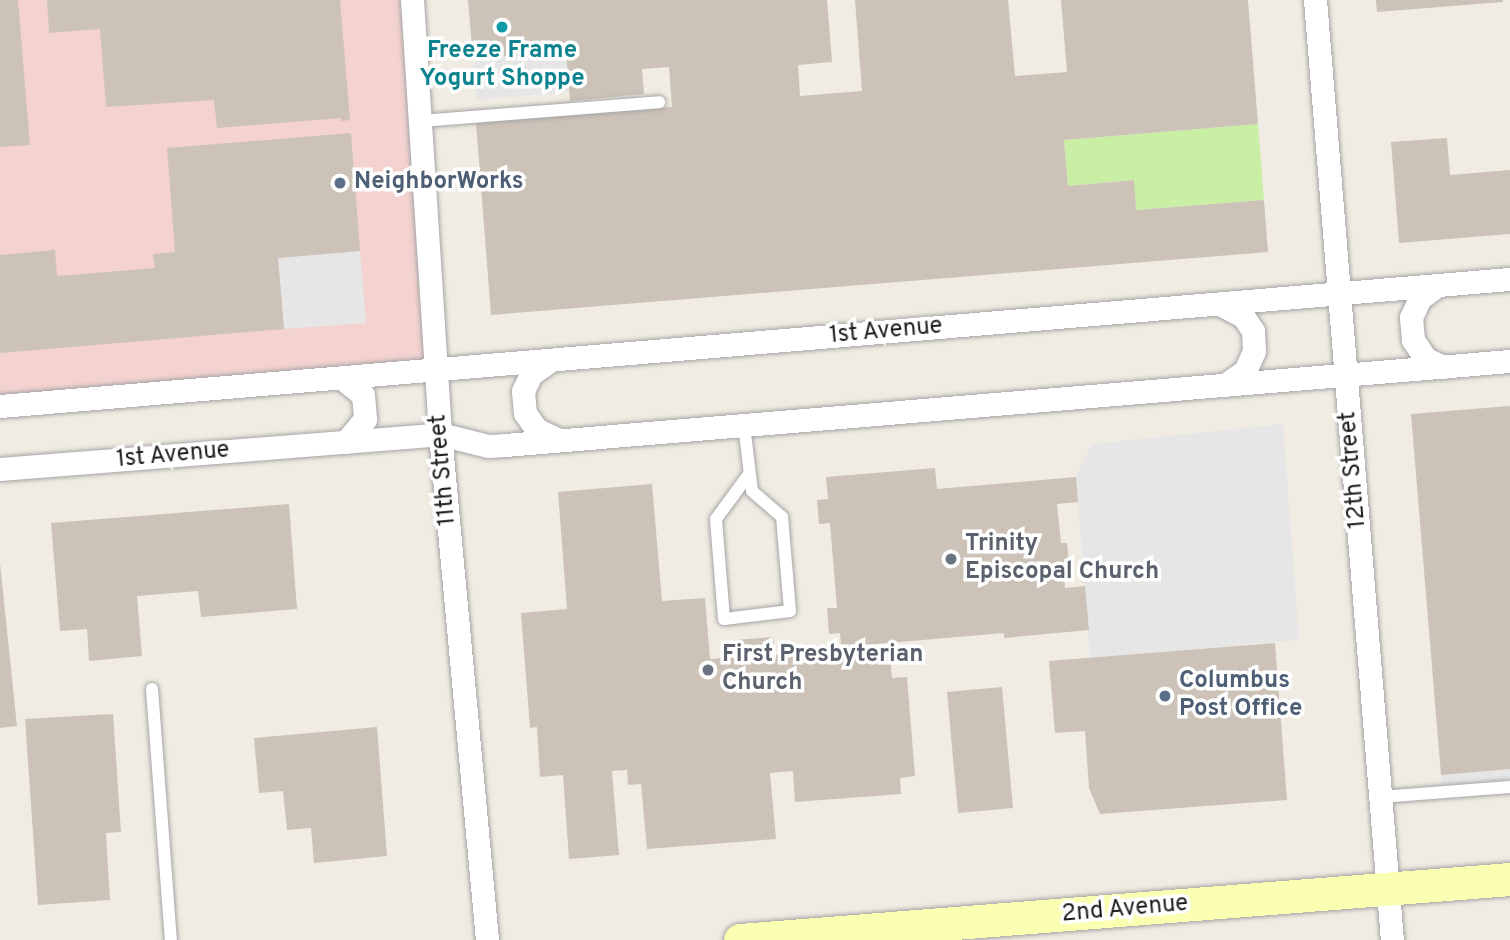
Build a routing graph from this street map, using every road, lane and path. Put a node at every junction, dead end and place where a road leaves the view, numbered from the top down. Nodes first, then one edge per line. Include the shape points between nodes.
1 (412, 0) edge
2 (1315, 0) edge
3 (659, 102) dead end
4 (421, 121) junction
5 (1510, 279) edge
6 (1438, 285) junction
7 (1340, 293) junction
8 (1220, 304) junction
9 (551, 360) junction
10 (1510, 361) edge
11 (1444, 367) junction
12 (436, 369) junction
13 (1346, 375) junction
14 (342, 378) junction
15 (1225, 385) junction
16 (0, 406) edge
17 (744, 425) junction
18 (440, 434) junction
19 (559, 440) junction
20 (346, 442) junction
21 (0, 470) edge
22 (749, 474) junction
23 (152, 689) dead end
24 (1510, 787) edge
25 (1380, 797) junction
26 (1510, 879) edge
27 (1388, 889) junction
28 (171, 940) edge
29 (487, 940) edge
30 (740, 940) edge
31 (1392, 940) edge

1 - 4 street, 11th Street
2 - 7 street, 12th Street
3 - 4 lane
4 - 12 street, 11th Street
5 - 6 street, 1st Avenue
6 - 7 street, 1st Avenue
6 - 11 street via 1420,298 1411,317 1413,340 1426,359
7 - 8 street, 1st Avenue
7 - 13 street, 12th Street
8 - 9 street, 1st Avenue
8 - 15 street via 1243,316 1253,331 1254,351 1245,371
9 - 12 street, 1st Avenue
9 - 19 street via 531,374 523,391 525,413 536,429
10 - 11 street, 1st Avenue
11 - 13 street, 1st Avenue
12 - 14 street, 1st Avenue
12 - 18 street, 11th Street
13 - 15 street, 1st Avenue
13 - 25 street, 12th Street
14 - 16 street, 1st Avenue
14 - 20 street via 363,395 365,419
15 - 17 street, 1st Avenue
17 - 19 street, 1st Avenue
17 - 22 lane
18 - 19 street, 1st Avenue via 488,446
18 - 20 street, 1st Avenue
18 - 29 street, 11th Street
20 - 21 street, 1st Avenue
22 - 22 lane via 716,519 724,619 790,611 782,517 752,491
23 - 28 lane
24 - 25 lane
25 - 27 street, 12th Street
26 - 27 main road, 2nd Avenue
27 - 30 main road, 2nd Avenue
27 - 31 street, 12th Street

